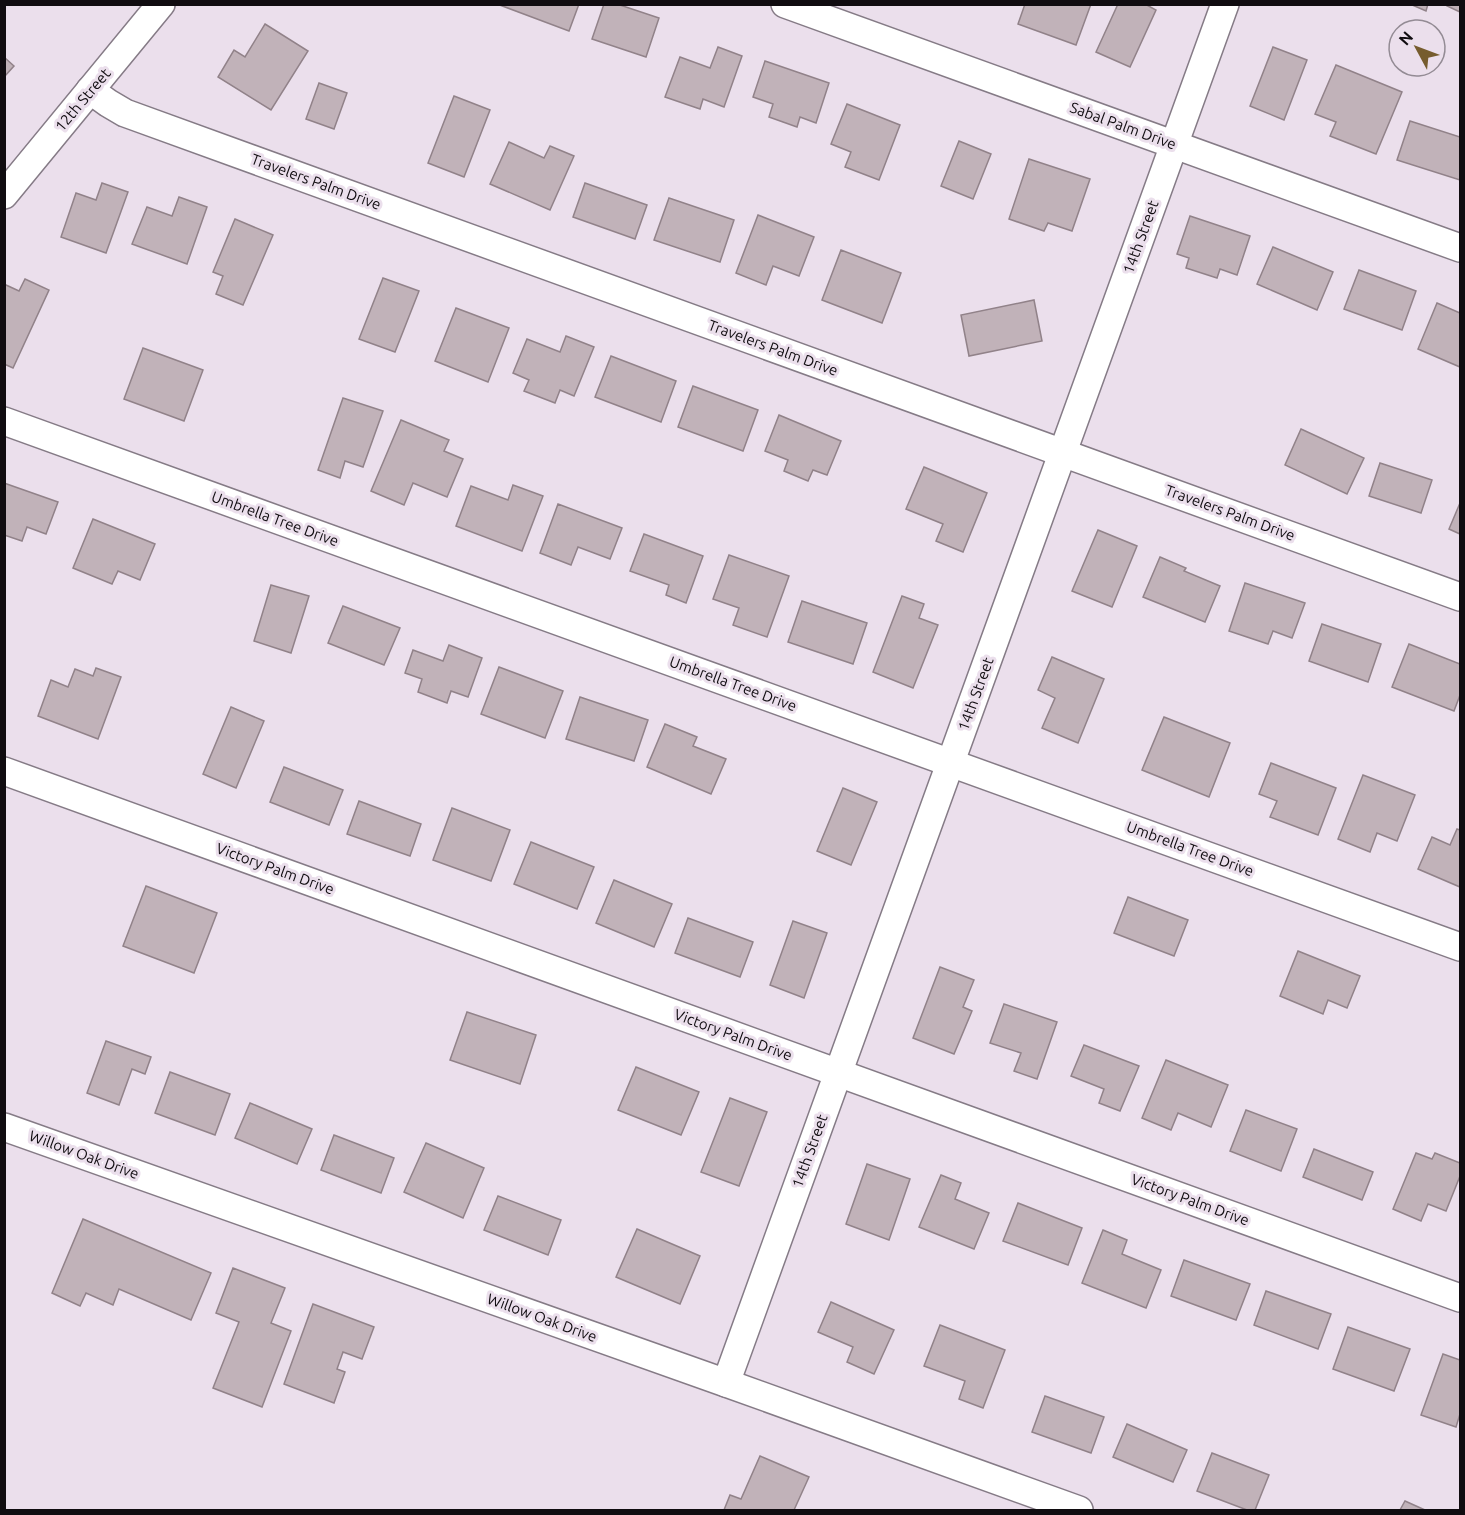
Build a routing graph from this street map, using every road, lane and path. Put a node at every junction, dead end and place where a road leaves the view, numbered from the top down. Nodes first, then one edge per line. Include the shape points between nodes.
1 (162, 4) edge
2 (785, 4) edge
3 (1225, 4) edge
4 (90, 90) junction
5 (1174, 145) junction
6 (4, 195) edge
7 (1461, 248) edge
8 (4, 421) edge
9 (1063, 453) junction
10 (1461, 597) edge
11 (951, 763) junction
12 (4, 771) edge
13 (1461, 946) edge
14 (838, 1073) junction
15 (4, 1127) edge
16 (1461, 1298) edge
17 (726, 1383) junction
18 (1079, 1510) edge

1 - 4 street, 12th Street
2 - 5 street, Sabal Palm Drive
3 - 5 street, 14th Street
4 - 6 street, 12th Street
4 - 9 street, Travelers Palm Drive via 125,113
5 - 7 street, Sabal Palm Drive
5 - 9 street, 14th Street
8 - 11 street, Umbrella Tree Drive
9 - 10 street, Travelers Palm Drive
9 - 11 street, 14th Street
11 - 13 street, Umbrella Tree Drive
11 - 14 street, 14th Street
12 - 14 street, Victory Palm Drive
14 - 16 street, Victory Palm Drive
14 - 17 street, 14th Street
15 - 17 street, Willow Oak Drive
17 - 18 street, Willow Oak Drive

